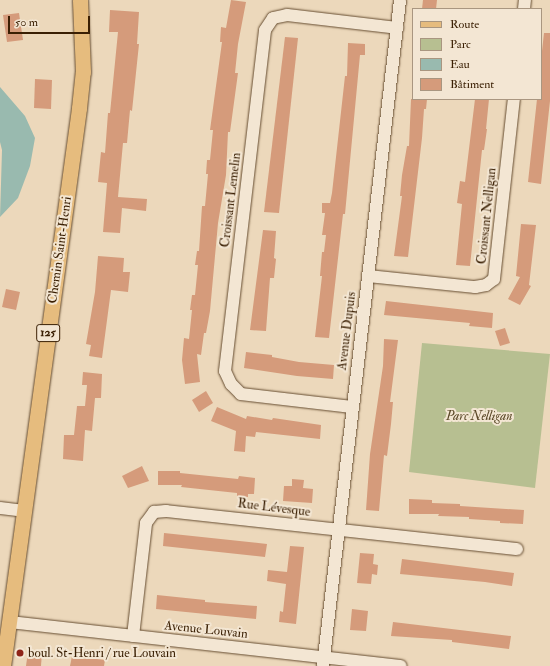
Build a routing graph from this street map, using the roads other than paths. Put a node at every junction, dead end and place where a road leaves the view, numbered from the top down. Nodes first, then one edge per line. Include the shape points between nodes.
1 (80, 0) edge
2 (400, 0) edge
3 (397, 28) junction
4 (514, 100) edge
5 (368, 276) junction
6 (352, 407) junction
7 (0, 508) edge
8 (24, 511) junction
9 (337, 530) junction
10 (517, 549) dead end
11 (9, 622) junction
12 (133, 636) junction
13 (324, 662) edge
14 (3, 666) edge
15 (401, 666) edge

1 - 8 main road, Chemin Saint-Henri / 125 via 83,72
2 - 3 street, Avenue Dupuis
3 - 5 street, Avenue Dupuis
3 - 6 street, Croissant Lemelin via 287,15 273,18 265,30 225,371 230,384 241,394
4 - 5 street, Croissant Nelligan via 494,279 486,285 475,287
5 - 6 street, Avenue Dupuis
6 - 9 street, Avenue Dupuis
7 - 8 street
8 - 11 main road, Chemin Saint-Henri / 125
9 - 10 street, Rue Lévesque
9 - 12 street, Rue Lévesque via 166,511 154,512 146,523
9 - 13 street, Avenue Dupuis
11 - 12 street, Avenue Louvain
11 - 14 main road, Chemin Saint-Henri / 125
12 - 13 street, Avenue Louvain
13 - 15 street, Avenue Louvain

